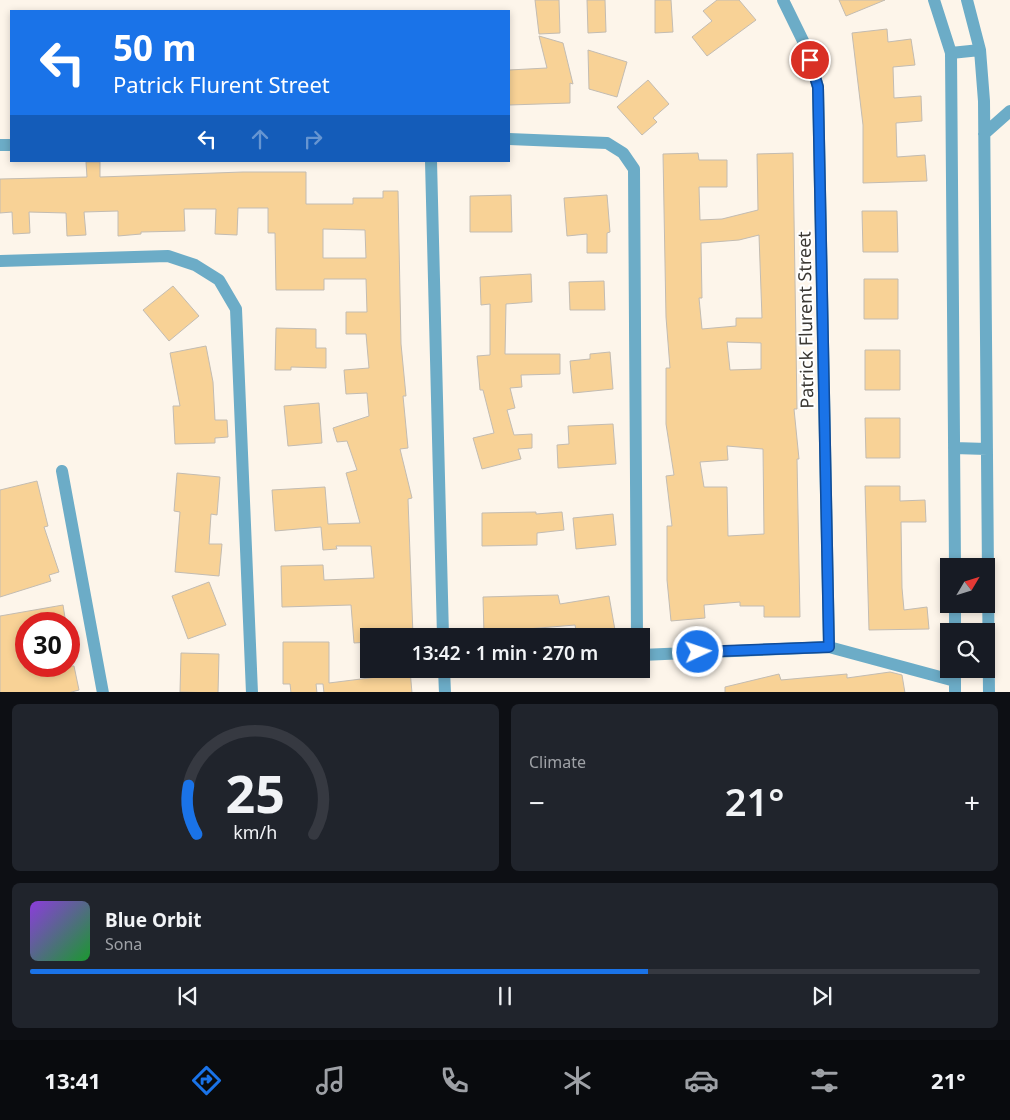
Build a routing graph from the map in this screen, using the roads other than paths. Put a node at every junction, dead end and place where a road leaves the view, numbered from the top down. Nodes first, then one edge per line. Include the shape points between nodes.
1 (783, 0) edge
2 (934, 0) edge
3 (967, 0) edge
4 (980, 50) junction
5 (951, 53) junction
6 (1010, 111) edge
7 (984, 134) junction
8 (510, 139) edge
9 (431, 162) edge
10 (0, 261) edge
11 (954, 448) junction
12 (987, 449) junction
13 (62, 471) dead end
14 (954, 558) edge
15 (443, 628) edge
16 (637, 628) edge
17 (829, 647) junction
18 (650, 655) edge
19 (444, 678) edge
20 (955, 681) edge
21 (103, 692) edge
22 (252, 692) edge
23 (445, 692) edge
24 (990, 692) edge

1 - 17 street, Patrick Flurent Street via 806,47 818,87
2 - 5 street
3 - 4 street
4 - 5 street
4 - 7 street
5 - 11 street
6 - 7 street
7 - 12 street
8 - 16 street via 607,143 623,153 634,169
9 - 15 street
10 - 22 street via 168,256 195,265 219,280 236,309
11 - 12 street
11 - 14 street
12 - 24 street
13 - 21 street
17 - 18 street
17 - 20 street
19 - 23 street

